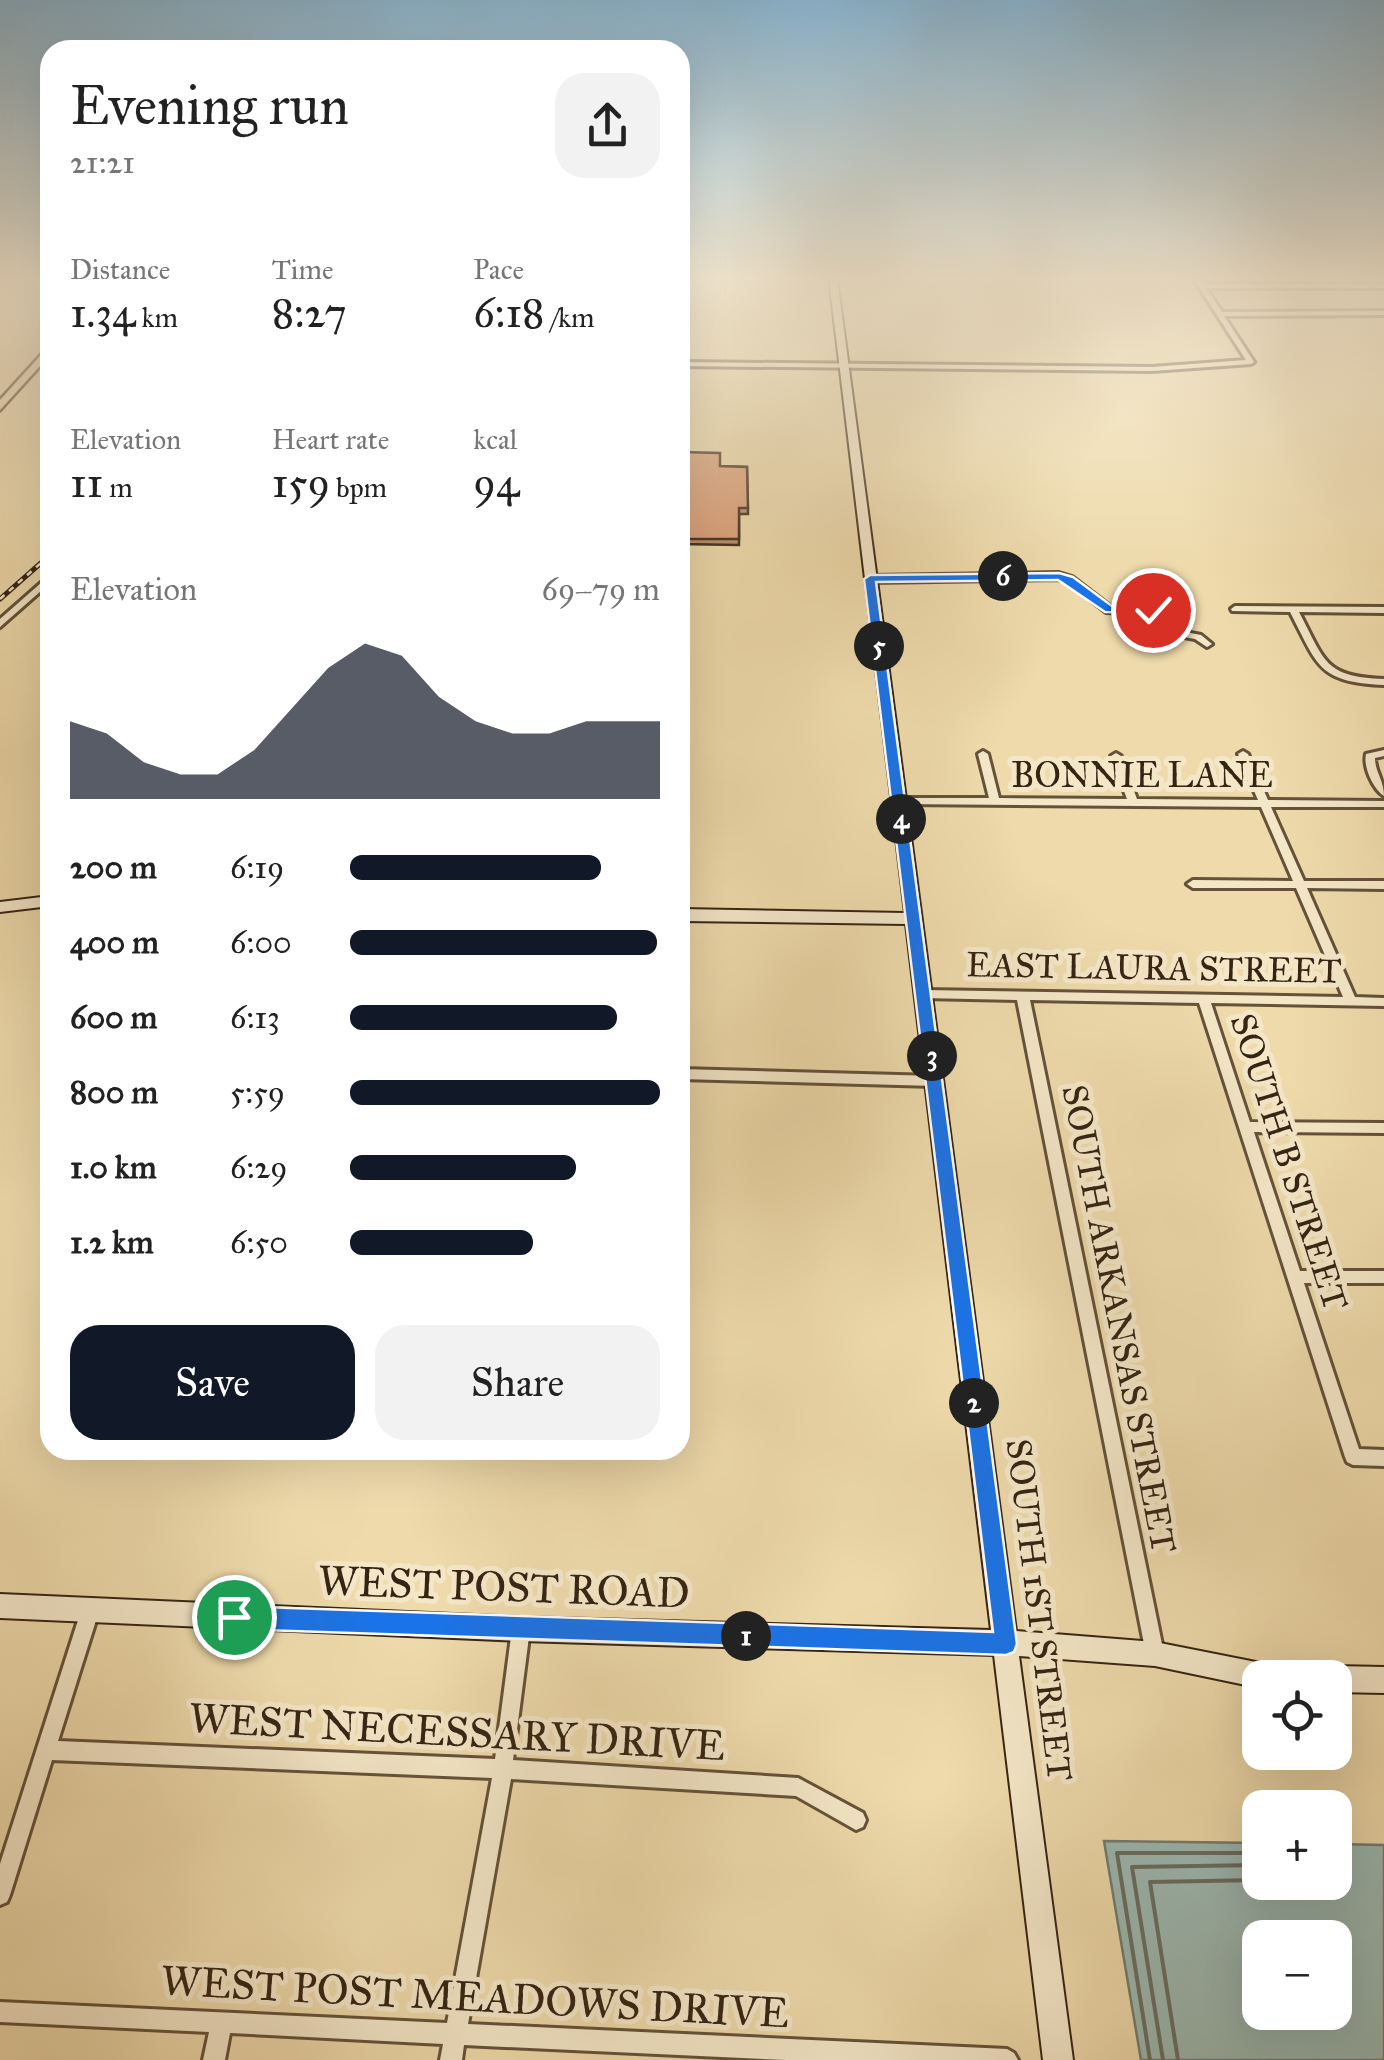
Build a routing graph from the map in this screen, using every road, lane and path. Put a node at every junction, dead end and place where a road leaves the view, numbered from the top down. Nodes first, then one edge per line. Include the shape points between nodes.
1 (28, 374) edge
2 (843, 374) edge
3 (0, 407) edge
4 (870, 579) junction
5 (40, 587) edge
6 (1236, 609) dead end
7 (1293, 610) junction
8 (1384, 610) edge
9 (0, 624) edge
10 (1208, 644) dead end
11 (1384, 682) edge
12 (1384, 752) edge
13 (983, 754) dead end
14 (1243, 754) dead end
15 (1116, 756) dead end
16 (1384, 793) edge
17 (899, 802) junction
18 (995, 802) junction
19 (1134, 802) junction
20 (1264, 803) junction
21 (1384, 804) edge
22 (1193, 884) dead end
23 (1300, 885) junction
24 (1384, 885) edge
25 (40, 902) edge
26 (0, 906) edge
27 (690, 915) edge
28 (914, 920) junction
29 (923, 994) junction
30 (1023, 997) junction
31 (1204, 1000) junction
32 (1350, 1002) junction
33 (1384, 1002) edge
34 (690, 1074) edge
35 (935, 1080) junction
36 (1246, 1127) junction
37 (1384, 1128) edge
38 (1294, 1277) junction
39 (1384, 1277) edge
40 (1384, 1458) edge
41 (0, 1606) edge
42 (90, 1611) junction
43 (521, 1629) junction
44 (1006, 1644) junction
45 (1156, 1654) junction
46 (1242, 1672) edge
47 (1352, 1679) edge
48 (1384, 1680) edge
49 (46, 1750) junction
50 (503, 1769) junction
51 (856, 1820) dead end
52 (0, 1895) edge
53 (0, 2012) edge
54 (221, 2023) junction
55 (456, 2034) junction
56 (686, 2052) edge
57 (214, 2060) edge
58 (451, 2060) edge
59 (1007, 2060) edge
60 (1058, 2060) edge

1 - 3 main road
2 - 4 main road, SOUTH 1ST STREET
4 - 10 street via 1059,576 1109,610 1160,612 1166,631
4 - 17 main road, SOUTH 1ST STREET
5 - 9 street
6 - 7 street
7 - 8 street
7 - 11 street via 1328,672
12 - 16 street via 1370,756
13 - 18 street
14 - 20 street
15 - 19 street
17 - 18 street, BONNIE LANE
17 - 28 main road, SOUTH 1ST STREET
18 - 19 street, BONNIE LANE
19 - 20 street, BONNIE LANE
20 - 21 street, BONNIE LANE
20 - 23 street
22 - 23 street
23 - 24 street
23 - 32 street
25 - 26 main road
27 - 28 main road
28 - 29 main road, SOUTH 1ST STREET
29 - 30 street, EAST LAURA STREET
29 - 35 main road, SOUTH 1ST STREET
30 - 31 street, EAST LAURA STREET
30 - 45 street, SOUTH ARKANSAS STREET
31 - 32 street, EAST LAURA STREET
31 - 36 street, SOUTH B STREET
32 - 33 street, EAST LAURA STREET
34 - 35 street
35 - 44 main road, SOUTH 1ST STREET
36 - 37 street
36 - 38 street, SOUTH B STREET
38 - 39 street
38 - 40 street, SOUTH B STREET via 1353,1457
41 - 42 main road, WEST POST ROAD
42 - 43 main road, WEST POST ROAD
42 - 49 street
43 - 44 main road, WEST POST ROAD
43 - 50 street
44 - 45 main road, WEST POST ROAD
44 - 60 main road, SOUTH 1ST STREET
45 - 46 main road, WEST POST ROAD
47 - 48 main road
49 - 50 street, WEST NECESSARY DRIVE
49 - 52 street
50 - 51 street, WEST NECESSARY DRIVE via 798,1787
50 - 55 street
53 - 54 street, WEST POST MEADOWS DRIVE
54 - 55 street, WEST POST MEADOWS DRIVE
54 - 57 street
55 - 56 street, WEST POST MEADOWS DRIVE
55 - 58 street
56 - 59 street, WEST POST MEADOWS DRIVE

